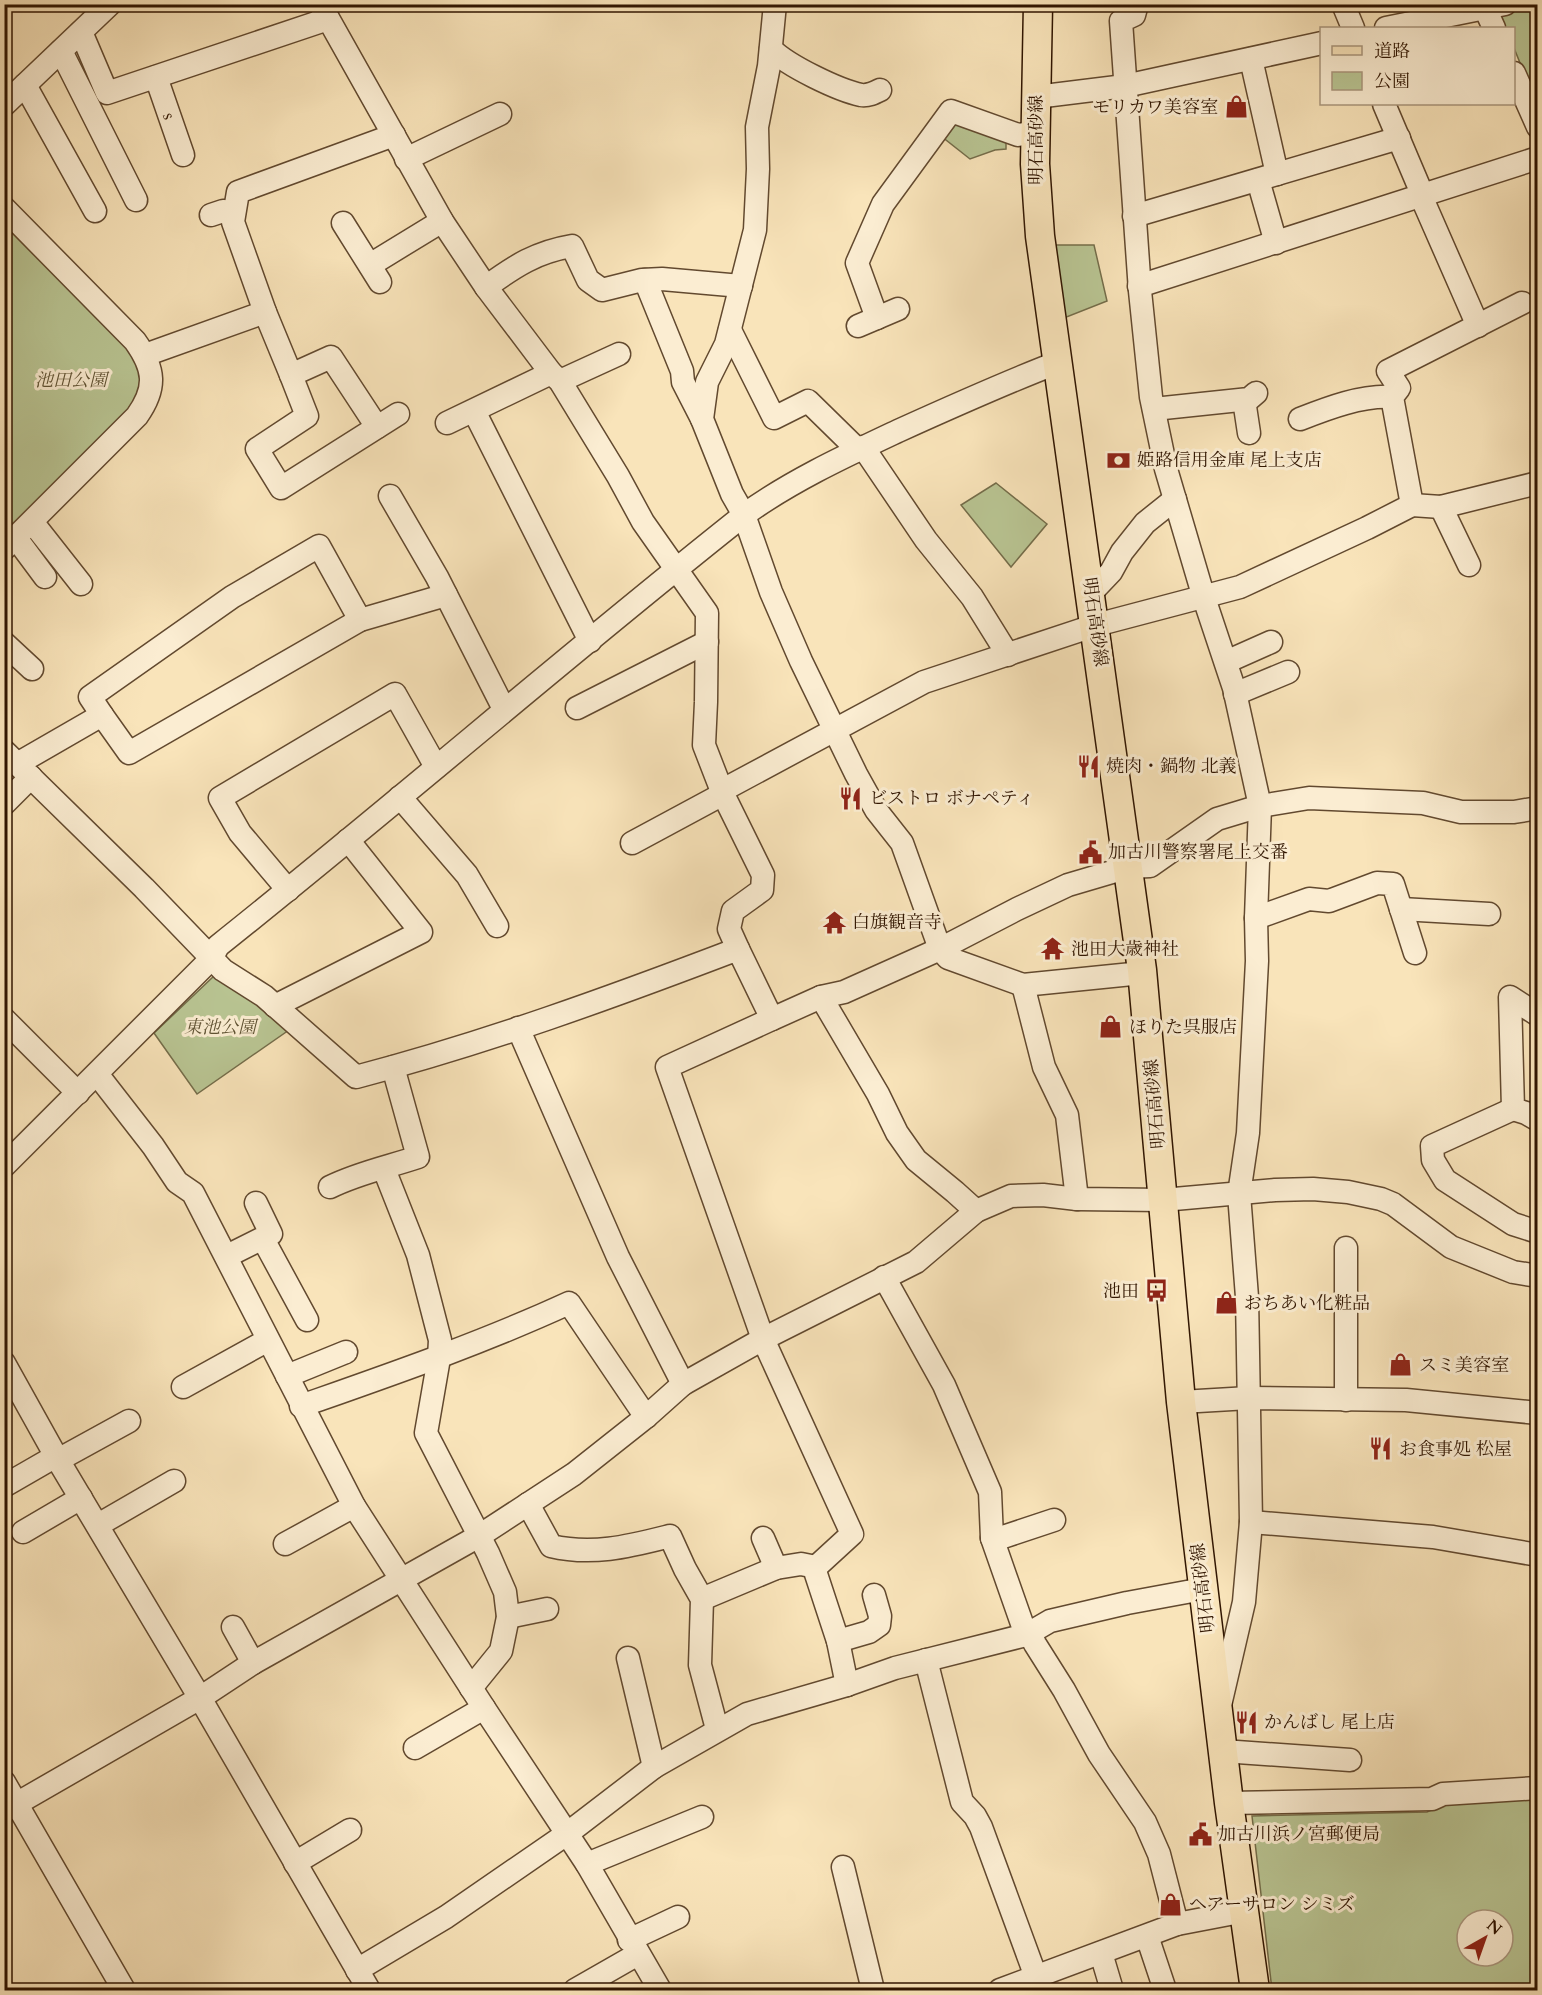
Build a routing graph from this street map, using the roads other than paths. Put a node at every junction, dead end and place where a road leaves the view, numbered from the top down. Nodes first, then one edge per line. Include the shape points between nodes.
1 (110, 4) edge
2 (775, 4) edge
3 (1038, 4) edge
4 (1137, 4) edge
5 (1343, 4) edge
6 (324, 12) edge
7 (1492, 12) edge
8 (1353, 27) edge
9 (1393, 27) edge
10 (81, 32) junction
11 (1320, 43) edge
12 (771, 49) junction
13 (61, 51) junction
14 (1251, 59) junction
15 (1515, 75) edge
16 (156, 77) junction
17 (25, 85) junction
18 (1125, 86) junction
19 (880, 90) dead end
20 (1036, 96) junction
21 (4, 105) edge
22 (1384, 105) edge
23 (500, 114) dead end
24 (1538, 127) edge
25 (1036, 132) junction
26 (394, 135) junction
27 (1399, 138) junction
28 (183, 155) dead end
29 (1538, 158) edge
30 (406, 159) junction
31 (1268, 177) junction
32 (1422, 196) junction
33 (136, 200) dead end
34 (4, 208) edge
35 (95, 211) dead end
36 (234, 212) junction
37 (211, 215) dead end
38 (1134, 216) junction
39 (442, 221) junction
40 (343, 223) dead end
41 (1276, 243) junction
42 (645, 280) junction
43 (1139, 286) junction
44 (486, 287) junction
45 (746, 293) junction
46 (1522, 303) dead end
47 (898, 309) dead end
48 (265, 312) junction
49 (1478, 326) junction
50 (730, 330) junction
51 (620, 354) dead end
52 (145, 355) junction
53 (1059, 362) junction
54 (291, 375) junction
55 (555, 377) junction
56 (1392, 397) junction
57 (1154, 409) junction
58 (474, 411) junction
59 (398, 414) dead end
60 (702, 419) junction
61 (1300, 419) dead end
62 (447, 423) dead end
63 (377, 427) junction
64 (1249, 433) dead end
65 (861, 448) junction
66 (1538, 483) edge
67 (390, 496) dead end
68 (1174, 499) junction
69 (1412, 505) junction
70 (1441, 507) junction
71 (744, 515) junction
72 (33, 523) junction
73 (10, 544) edge
74 (1469, 565) dead end
75 (675, 569) junction
76 (45, 577) dead end
77 (81, 584) dead end
78 (1091, 593) junction
79 (446, 595) junction
80 (1204, 598) junction
81 (360, 620) junction
82 (1096, 625) junction
83 (590, 641) junction
84 (706, 642) junction
85 (1271, 642) dead end
86 (4, 643) edge
87 (1008, 655) junction
88 (1226, 662) junction
89 (32, 669) dead end
90 (1288, 672) dead end
91 (1235, 694) junction
92 (577, 708) dead end
93 (504, 709) junction
94 (102, 715) junction
95 (834, 729) junction
96 (17, 764) edge
97 (436, 767) junction
98 (722, 793) junction
99 (404, 803) junction
100 (4, 804) edge
101 (1260, 806) junction
102 (1538, 808) edge
103 (348, 840) junction
104 (632, 843) dead end
105 (1129, 867) junction
106 (288, 890) junction
107 (1475, 907) dead end
108 (1401, 909) junction
109 (1256, 918) junction
110 (497, 926) dead end
111 (738, 949) junction
112 (940, 949) junction
113 (1415, 953) dead end
114 (211, 959) junction
115 (1142, 973) junction
116 (1023, 985) junction
117 (821, 998) junction
118 (275, 1006) junction
119 (1538, 1015) edge
120 (4, 1019) edge
121 (772, 1019) junction
122 (518, 1028) junction
123 (393, 1068) junction
124 (98, 1074) junction
125 (78, 1093) junction
126 (1513, 1108) junction
127 (1538, 1120) edge
128 (4, 1166) edge
129 (384, 1169) junction
130 (330, 1188) dead end
131 (1239, 1194) junction
132 (1077, 1199) junction
133 (1163, 1200) junction
134 (256, 1203) dead end
135 (976, 1211) junction
136 (1538, 1232) edge
137 (262, 1239) junction
138 (1346, 1248) dead end
139 (227, 1256) junction
140 (1538, 1276) edge
141 (884, 1277) junction
142 (307, 1320) dead end
143 (763, 1339) junction
144 (268, 1340) junction
145 (346, 1352) dead end
146 (440, 1358) junction
147 (4, 1363) edge
148 (287, 1376) junction
149 (682, 1384) junction
150 (183, 1388) dead end
151 (1249, 1398) junction
152 (1346, 1400) junction
153 (1181, 1402) junction
154 (301, 1406) junction
155 (1538, 1413) edge
156 (646, 1416) junction
157 (129, 1421) dead end
158 (57, 1458) junction
159 (174, 1481) dead end
160 (4, 1486) edge
161 (81, 1498) junction
162 (528, 1504) junction
163 (354, 1506) junction
164 (1054, 1520) dead end
165 (1251, 1522) junction
166 (98, 1525) junction
167 (23, 1532) dead end
168 (479, 1536) junction
169 (763, 1538) dead end
170 (992, 1538) junction
171 (285, 1544) dead end
172 (1538, 1555) edge
173 (776, 1568) junction
174 (816, 1568) junction
175 (400, 1581) junction
176 (1203, 1589) junction
177 (874, 1595) dead end
178 (702, 1599) junction
179 (547, 1609) dead end
180 (508, 1617) junction
181 (233, 1627) dead end
182 (1028, 1635) junction
183 (838, 1641) junction
184 (628, 1658) dead end
185 (926, 1660) junction
186 (253, 1663) junction
187 (847, 1685) junction
188 (471, 1688) junction
189 (200, 1698) junction
190 (480, 1710) junction
191 (1219, 1711) junction
192 (717, 1730) junction
193 (415, 1748) dead end
194 (1223, 1751) junction
195 (1350, 1760) dead end
196 (654, 1767) junction
197 (4, 1782) edge
198 (1538, 1788) edge
199 (1229, 1803) junction
200 (11, 1808) edge
201 (687, 1817) dead end
202 (350, 1830) dead end
203 (568, 1833) junction
204 (295, 1863) junction
205 (588, 1864) junction
206 (843, 1867) dead end
207 (1245, 1911) junction
208 (678, 1917) dead end
209 (1177, 1924) junction
210 (1147, 1936) junction
211 (633, 1952) junction
212 (1101, 1953) junction
213 (357, 1970) junction
214 (1036, 1977) junction
215 (124, 1990) edge
216 (369, 1990) edge
217 (575, 1990) edge
218 (660, 1990) edge
219 (873, 1990) edge
220 (1000, 1990) edge
221 (1112, 1990) edge
222 (1164, 1990) edge
223 (1255, 1990) edge

1 - 10 street
2 - 12 street
3 - 20 main road, 明石高砂線
4 - 18 street via 1134,15 1121,21
5 - 8 street
6 - 16 street
6 - 26 street
7 - 9 street
10 - 13 street
10 - 16 street via 107,93
11 - 14 street
12 - 19 street via 783,61 862,95
12 - 45 street via 757,127 755,230
13 - 17 street
13 - 33 street
14 - 18 street
14 - 31 street
15 - 24 street
16 - 28 street, s
17 - 21 street
17 - 35 street
18 - 20 street
18 - 38 street
20 - 25 main road, 明石高砂線
22 - 27 street
23 - 30 street
25 - 47 street via 1018,135 951,111 883,204 857,263 868,322
25 - 53 main road, 明石高砂線 via 1040,236
26 - 30 street
26 - 36 street via 238,192
27 - 31 street
27 - 32 street
29 - 32 street
30 - 39 street
31 - 38 street
31 - 41 street
32 - 41 street
32 - 49 street
34 - 52 street
36 - 37 street
36 - 48 street via 233,222
38 - 43 street
39 - 40 street via 375,273
39 - 44 street
41 - 43 street
42 - 44 street via 602,290 588,280 572,246 552,249 515,266
42 - 45 street via 662,279
42 - 60 street via 683,382
43 - 57 street
44 - 55 street
45 - 50 street
46 - 49 street
48 - 52 street
48 - 54 street
49 - 56 street via 1388,371 1399,388
50 - 60 street via 707,382
50 - 65 street via 774,418 808,401
51 - 55 street
52 - 72 street via 150,363 150,390 144,407
53 - 65 street via 989,389
53 - 78 main road, 明石高砂線
54 - 63 street via 332,357
54 - 63 street via 307,416 257,449 281,488
55 - 58 street
55 - 75 street
56 - 61 street via 1330,408
56 - 69 street
57 - 64 street via 1250,396
57 - 68 street
58 - 62 street
58 - 83 street
59 - 63 street
60 - 71 street
65 - 71 street
65 - 87 street via 972,597
66 - 70 street
67 - 79 street
68 - 78 street via 1145,523 1111,572
68 - 80 street
69 - 70 street
69 - 80 street via 1240,587
70 - 74 street
71 - 75 street
71 - 95 street via 771,592
72 - 73 street
72 - 77 street
73 - 76 street
75 - 83 street
75 - 84 street via 707,613
78 - 82 main road, 明石高砂線
79 - 81 street
79 - 93 street
80 - 82 street
80 - 88 street
81 - 94 street via 129,753
81 - 94 street via 319,546 232,597 90,697
82 - 87 street
82 - 105 main road, 明石高砂線
83 - 93 street
84 - 92 street
84 - 98 street via 704,745
85 - 88 street
86 - 89 street
87 - 95 street via 924,682
88 - 91 street
90 - 91 street
91 - 101 street
93 - 97 street
94 - 96 street
95 - 98 street
95 - 112 street via 876,810 902,843
96 - 100 street
96 - 114 street
97 - 99 street
97 - 106 street via 395,694 220,798 240,833
98 - 104 street
98 - 111 street via 763,875 762,890 733,911 729,929
99 - 103 street
99 - 110 street via 467,875
101 - 102 street via 1309,798 1423,804 1461,812
101 - 105 street via 1217,819 1150,866
101 - 109 street
103 - 106 street
103 - 118 street via 421,932
105 - 112 street via 1068,885
105 - 115 main road, 明石高砂線
106 - 114 street via 218,946
107 - 108 street
108 - 109 street via 1393,884 1377,883 1329,901 1309,899
108 - 113 street
109 - 131 street via 1248,1133
111 - 121 street
111 - 122 street
112 - 116 street via 948,958
112 - 117 street via 844,992
114 - 118 street
114 - 124 street
115 - 116 street
115 - 133 main road, 明石高砂線
116 - 132 street via 1044,1067 1067,1115
117 - 121 street
117 - 135 street via 916,1160
118 - 123 street via 356,1077
119 - 126 street via 1510,997
120 - 125 street
121 - 143 street via 667,1067
122 - 123 street
122 - 149 street via 618,1257
123 - 129 street via 418,1157
124 - 125 street
124 - 139 street via 177,1182 193,1193
125 - 128 street
126 - 127 street
126 - 136 street via 1432,1146 1433,1160 1445,1180 1513,1224
129 - 130 street via 351,1176
129 - 146 street via 418,1255 440,1340
131 - 133 street
131 - 140 street via 1313,1189 1381,1199 1451,1247 1513,1272
131 - 151 street
132 - 133 street
132 - 135 street via 1011,1196
133 - 153 main road, 明石高砂線
134 - 137 street via 271,1234
135 - 141 street via 916,1262
137 - 139 street
137 - 142 street
138 - 152 street
139 - 144 street
141 - 143 street
141 - 170 street via 944,1385 980,1466 990,1491
143 - 149 street
143 - 174 street via 852,1534
144 - 148 street
144 - 150 street
145 - 148 street
146 - 154 street
146 - 156 street via 569,1302
146 - 168 street via 426,1433
147 - 158 street
148 - 154 street
149 - 156 street
151 - 152 street
151 - 153 street
151 - 165 street
152 - 155 street via 1406,1400
153 - 176 main road, 明石高砂線
154 - 163 street
156 - 162 street via 574,1474
157 - 158 street
158 - 160 street
158 - 161 street
159 - 166 street
161 - 166 street
161 - 167 street
162 - 168 street
162 - 178 street via 551,1546 603,1551 670,1536
163 - 171 street
163 - 175 street
164 - 170 street
165 - 172 street via 1433,1537
165 - 191 street via 1244,1602
166 - 189 street
168 - 175 street
168 - 180 street via 505,1592
169 - 173 street
170 - 182 street
173 - 174 street via 801,1564
173 - 178 street
174 - 183 street
175 - 186 street
175 - 188 street
176 - 182 street via 1050,1621
176 - 191 main road, 明石高砂線
177 - 183 street via 879,1625
178 - 192 street via 700,1665
179 - 180 street
180 - 188 street via 501,1651
181 - 186 street
182 - 185 street
182 - 209 street via 1144,1822 1159,1854
183 - 187 street
184 - 196 street
185 - 187 street
185 - 214 street via 962,1802 981,1827
186 - 189 street
187 - 192 street via 747,1714
188 - 190 street
189 - 200 street
189 - 204 street
190 - 193 street
190 - 203 street
191 - 194 main road, 明石高砂線
192 - 196 street
194 - 195 street
194 - 199 main road, 明石高砂線
196 - 203 street
197 - 200 street
198 - 199 street via 1443,1794 1432,1799
199 - 207 main road, 明石高砂線
200 - 215 street
201 - 205 street
202 - 204 street
203 - 205 street
203 - 213 street via 446,1917
204 - 213 street
205 - 211 street
206 - 219 street
207 - 209 street
207 - 223 main road, 明石高砂線
208 - 211 street
209 - 210 street
210 - 212 street
210 - 222 street
211 - 217 street
211 - 218 street
212 - 214 street
212 - 221 street
213 - 216 street
214 - 220 street

